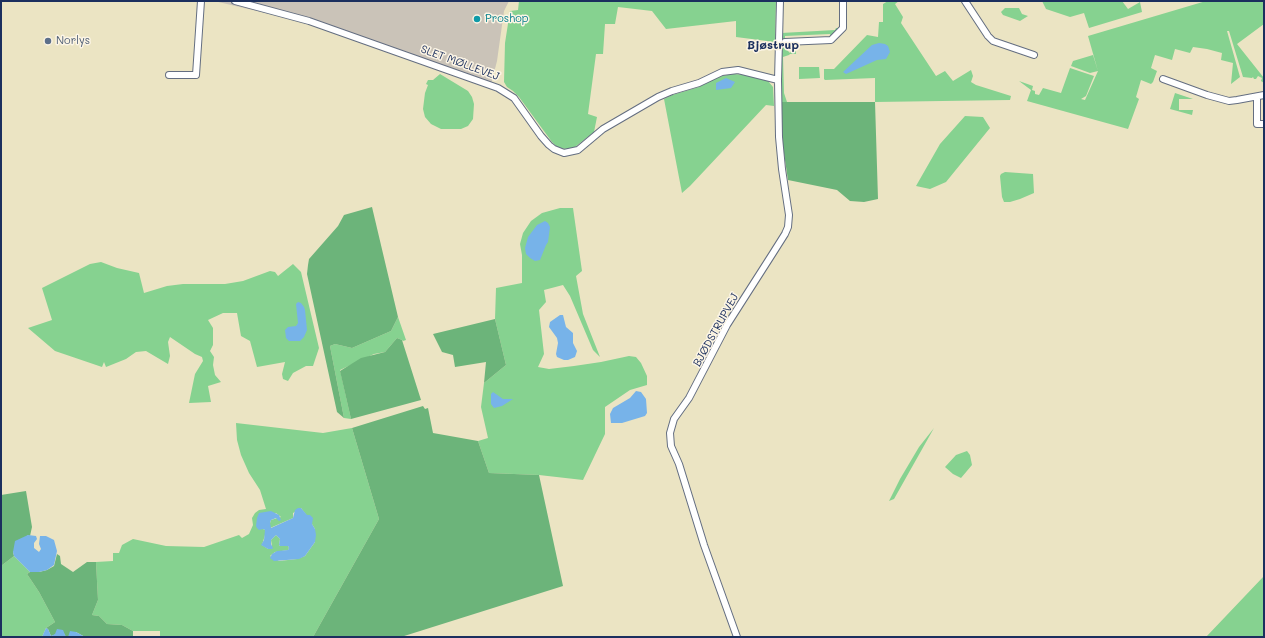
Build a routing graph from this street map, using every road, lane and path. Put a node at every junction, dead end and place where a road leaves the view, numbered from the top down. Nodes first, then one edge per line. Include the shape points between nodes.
1 (201, 1) edge
2 (236, 1) edge
3 (780, 1) edge
4 (844, 1) edge
5 (966, 1) edge
6 (785, 42) dead end
7 (1034, 55) dead end
8 (169, 75) dead end
9 (1163, 79) dead end
10 (778, 80) junction
11 (1264, 95) edge
12 (1257, 97) junction
13 (1264, 124) edge
14 (737, 637) edge

1 - 8 street via 196,75
2 - 10 street, SLET MØLLEVEJ via 309,21 498,88 514,98 549,145 564,153 578,150 603,129 658,98 722,72 738,70
3 - 10 street, BJØDSTRUPVEJ
4 - 6 street via 843,28 831,40
5 - 7 street via 993,41
9 - 12 street via 1229,101
10 - 14 street, BJØDSTRUPVEJ via 779,137 789,215 788,228 727,325 689,398 674,419 670,433 671,446
11 - 12 street
12 - 13 street via 1256,124

